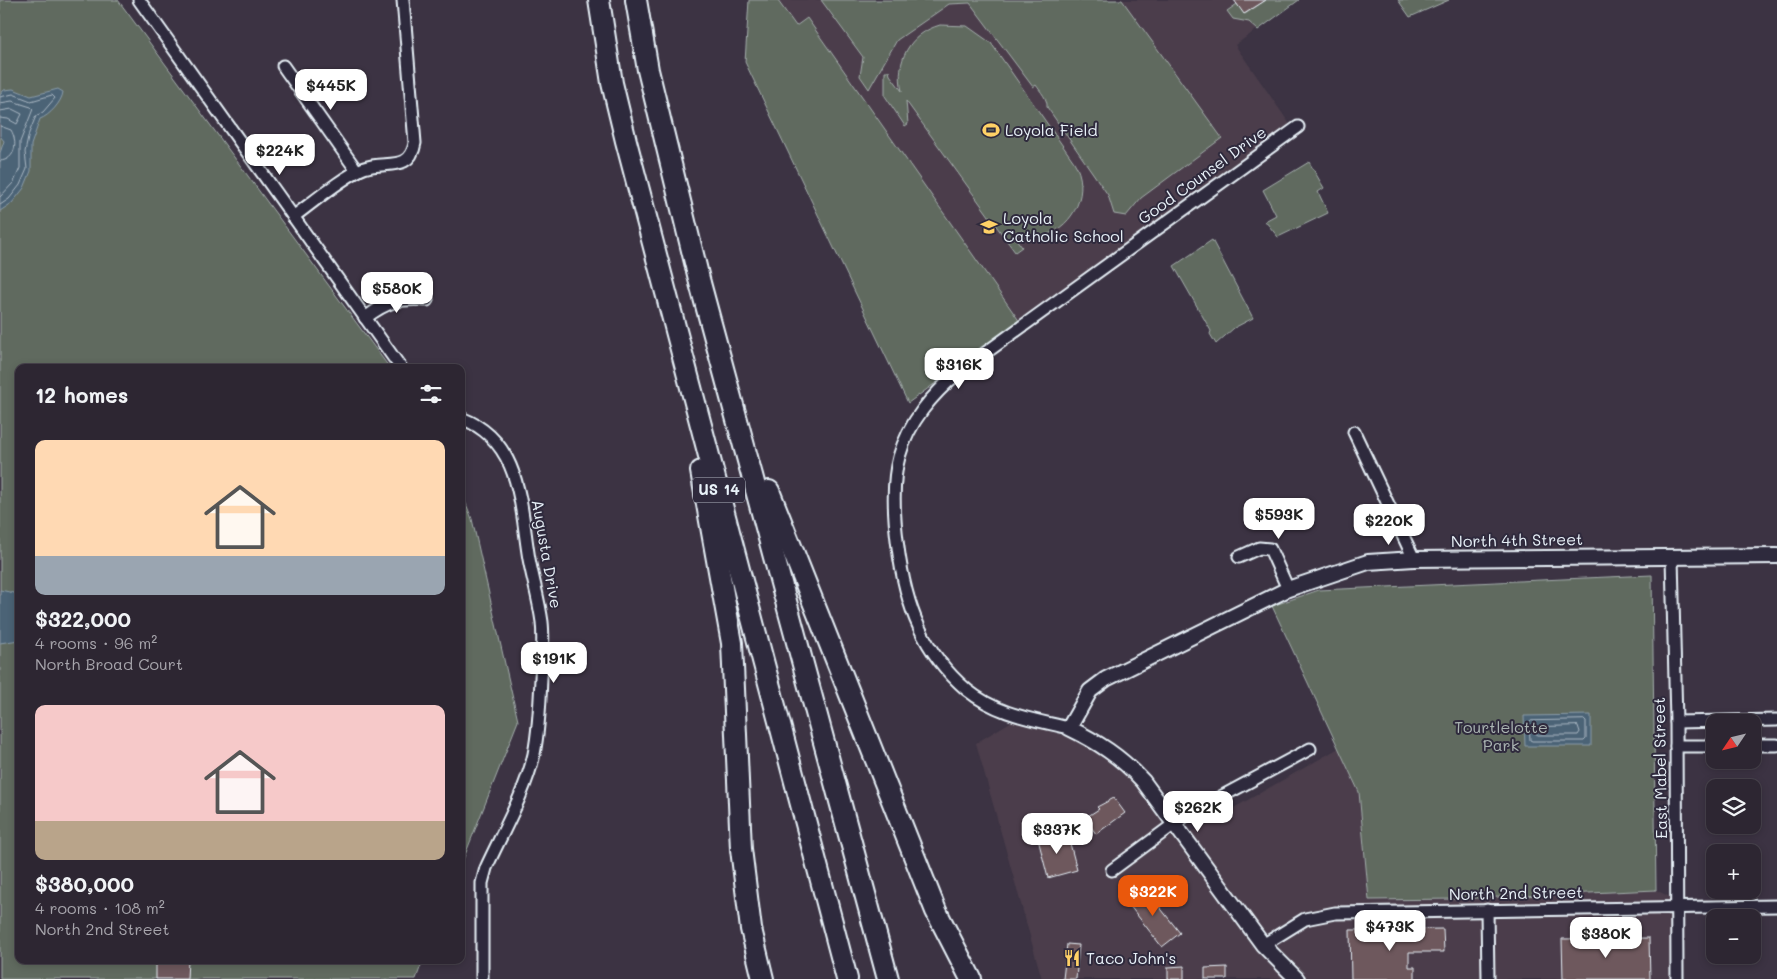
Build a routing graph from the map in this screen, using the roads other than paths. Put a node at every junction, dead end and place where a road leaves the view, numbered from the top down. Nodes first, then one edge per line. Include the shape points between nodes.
1 (138, 0) edge
2 (403, 0) edge
3 (599, 0) edge
4 (636, 0) edge
5 (283, 66) dead end
6 (1298, 127) dead end
7 (358, 171) junction
8 (293, 217) junction
9 (700, 283) junction
10 (427, 300) dead end
11 (365, 318) junction
12 (678, 336) junction
13 (398, 364) edge
14 (465, 420) edge
15 (1354, 432) dead end
16 (1777, 556) edge
17 (1239, 557) dead end
18 (1672, 557) junction
19 (1414, 559) junction
20 (1288, 589) junction
21 (1777, 720) edge
22 (1676, 722) junction
23 (1069, 728) junction
24 (1761, 745) edge
25 (1777, 745) edge
26 (1676, 746) junction
27 (1706, 746) edge
28 (1310, 749) dead end
29 (1174, 824) junction
30 (1112, 870) dead end
31 (1777, 906) edge
32 (1678, 907) junction
33 (1487, 910) junction
34 (1263, 945) junction
35 (970, 975) edge
36 (482, 979) edge
37 (763, 979) edge
38 (847, 979) edge
39 (888, 979) edge
40 (1297, 979) edge
41 (1488, 979) edge
42 (1677, 979) edge

1 - 8 street
2 - 7 street via 414,150 406,161
3 - 12 highway, US 14 via 612,83
4 - 9 highway, US 14 via 648,70
5 - 7 street
6 - 23 street, Good Counsel Drive via 959,372 932,397 904,442 895,474 893,508 912,608 925,639 950,673 985,702 1004,713
7 - 8 street
8 - 11 street
9 - 35 highway via 788,542 936,911
9 - 39 highway, US 14
10 - 11 street via 405,298 391,302
11 - 13 street
12 - 37 highway via 732,643 741,849 751,929
12 - 38 highway, US 14
14 - 36 street, Augusta Drive via 496,442 508,458 517,480 542,624 539,724 534,754 482,883
15 - 19 street
16 - 18 street, North 4th Street
17 - 20 street via 1259,548 1270,549
18 - 19 street, North 4th Street
18 - 22 street, East Mabel Street
19 - 20 street, North 4th Street via 1368,562
20 - 23 street, North 4th Street via 1106,679 1090,690
21 - 22 street
22 - 26 street, East Mabel Street
23 - 29 street, Good Counsel Drive via 1104,746 1128,765
24 - 25 street
26 - 27 street
26 - 32 street, East Mabel Street
28 - 29 street
29 - 30 street
29 - 34 street, Good Counsel Drive
31 - 32 street, North 2nd Street
32 - 33 street, North 2nd Street
32 - 42 street, East Mabel Street
33 - 34 street, North 2nd Street via 1319,915 1292,926
33 - 41 street
34 - 40 street, Good Counsel Drive

